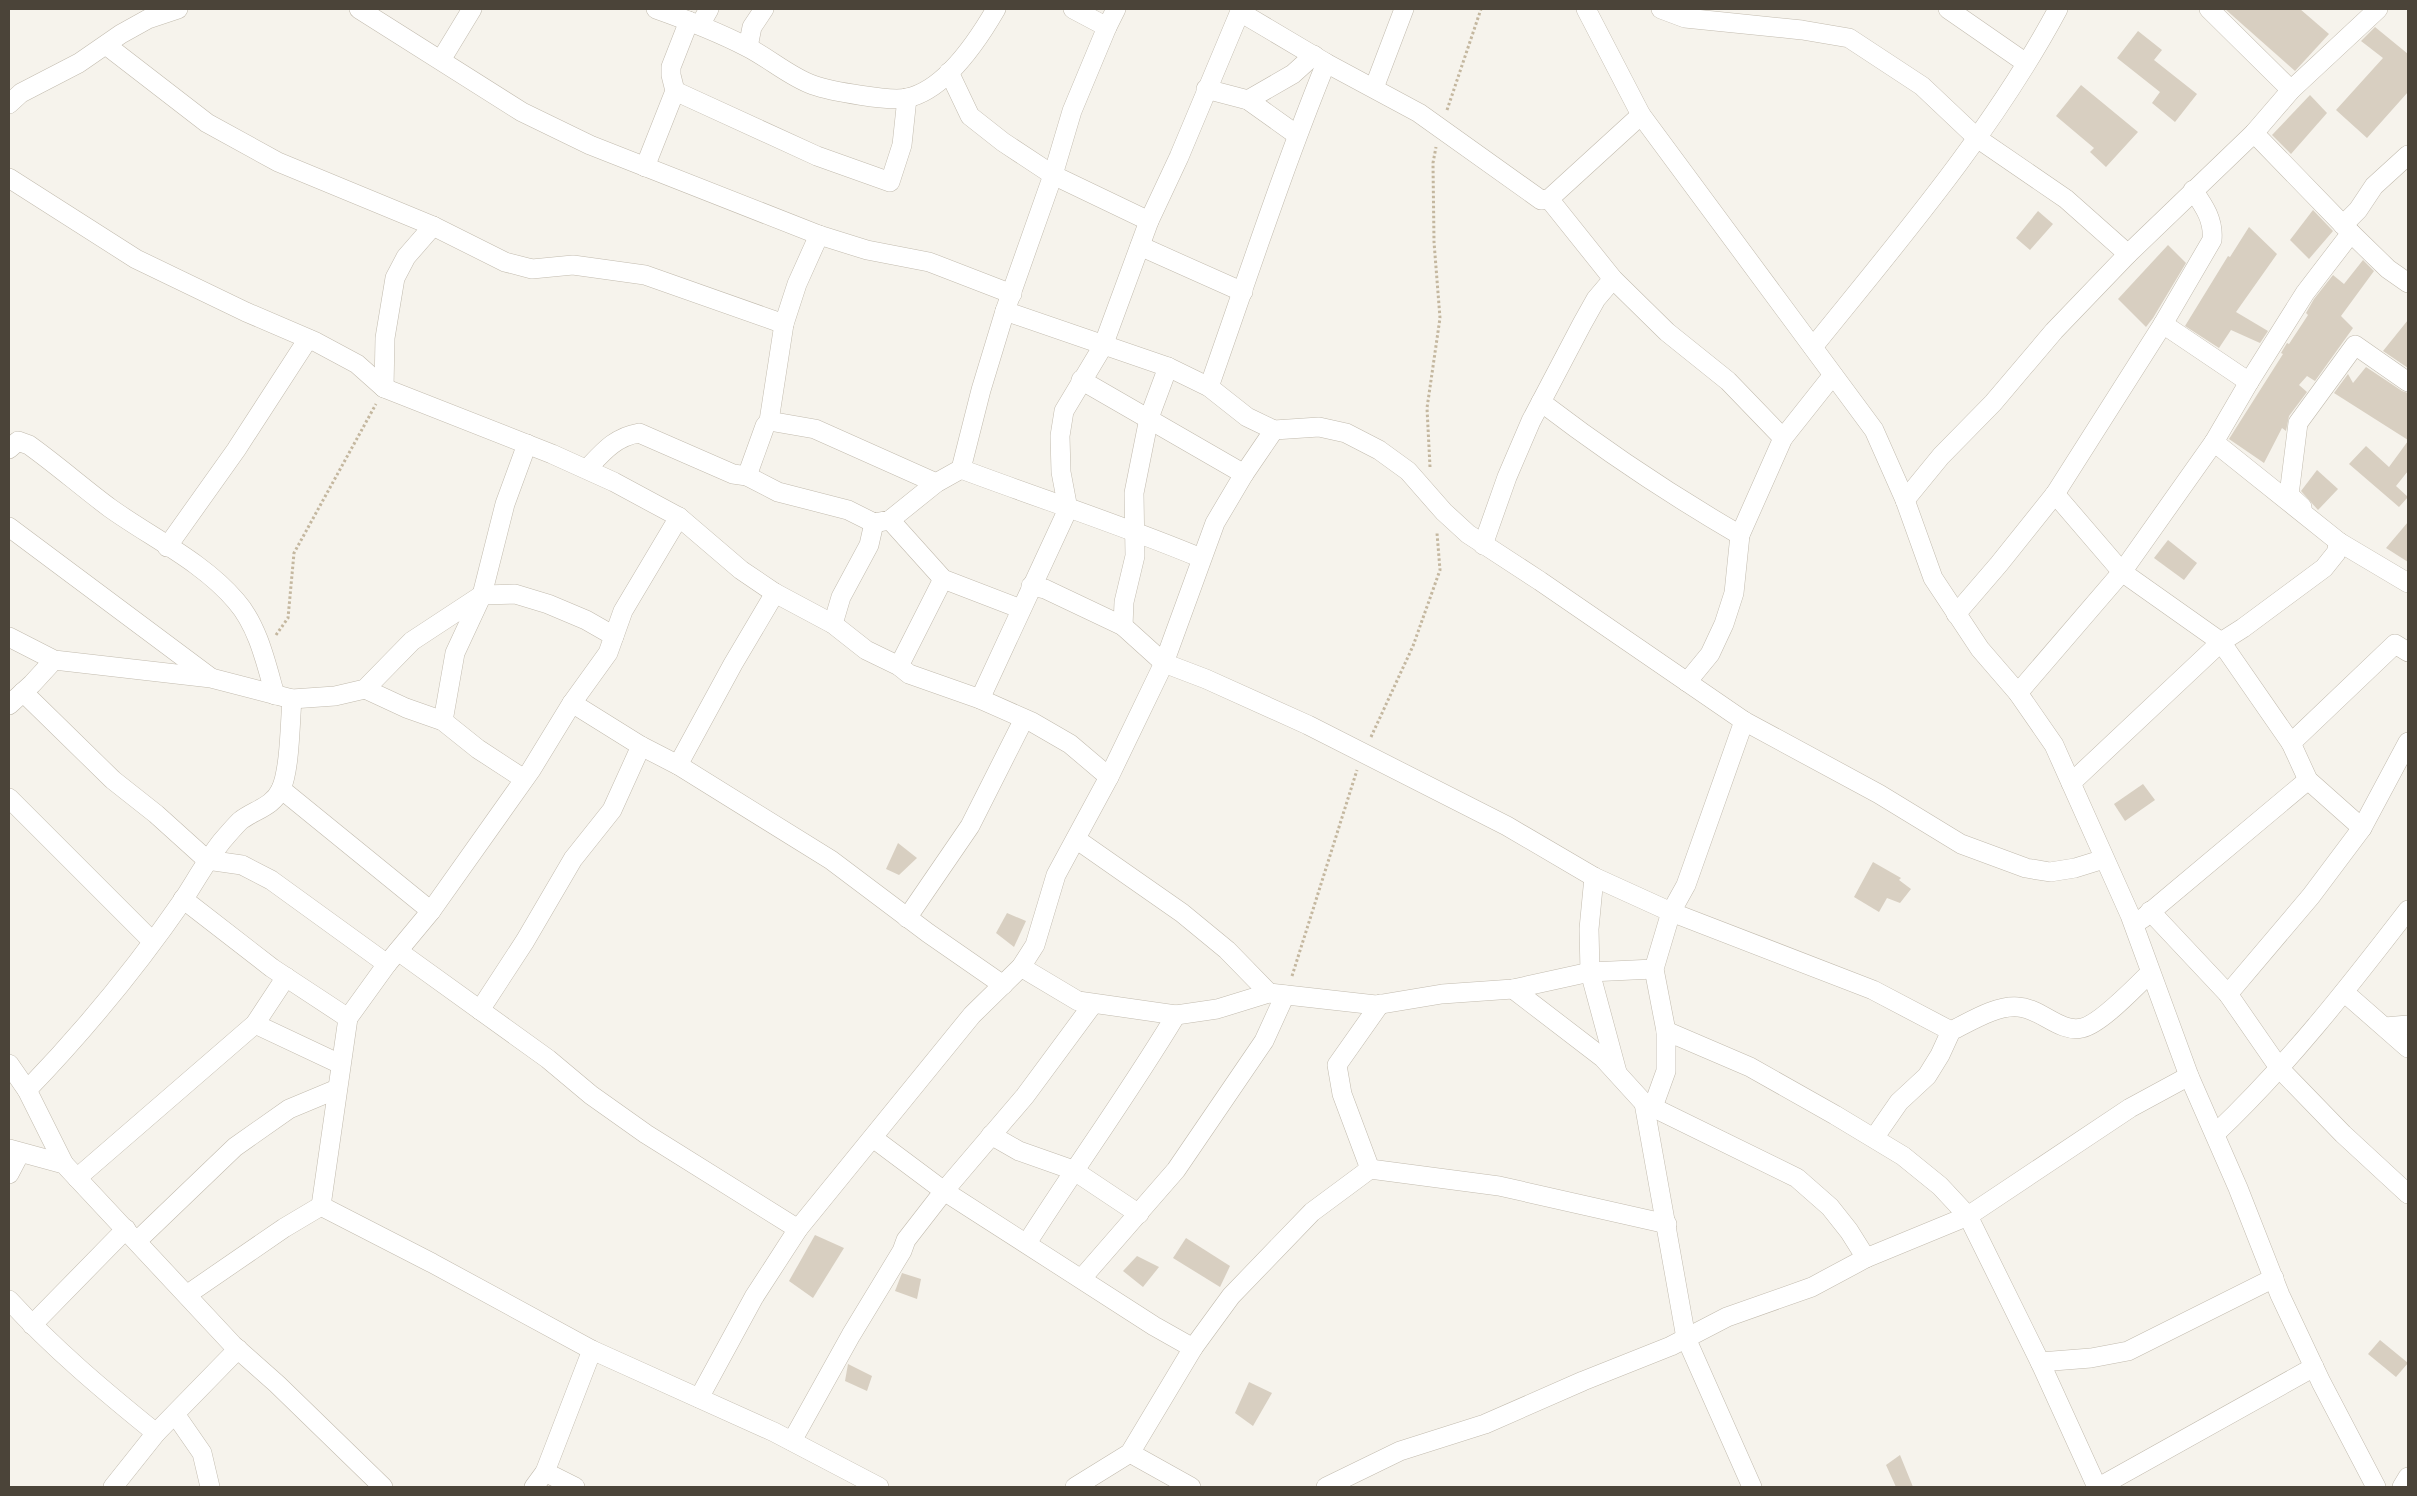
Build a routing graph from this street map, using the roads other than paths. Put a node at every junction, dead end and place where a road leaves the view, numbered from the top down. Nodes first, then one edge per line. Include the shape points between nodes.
1 (178, 9) edge
2 (359, 9) edge
3 (472, 9) edge
4 (656, 9) edge
5 (764, 9) edge
6 (996, 9) edge
7 (1073, 9) edge
8 (1116, 9) edge
9 (1404, 9) edge
10 (1586, 9) edge
11 (1661, 9) edge
12 (1948, 9) edge
13 (2058, 9) edge
14 (2209, 9) edge
15 (2378, 9) edge
16 (1241, 10) edge
17 (700, 18) edge
18 (1107, 27) junction
19 (106, 45) junction
20 (748, 47) junction
21 (1320, 59) junction
22 (441, 60) junction
23 (2026, 63) junction
24 (949, 72) junction
25 (1374, 88) junction
26 (1206, 90) junction
27 (2291, 90) junction
28 (675, 91) junction
29 (907, 98) junction
30 (1248, 100) junction
31 (9, 104) edge
32 (1641, 115) junction
33 (2254, 133) junction
34 (1297, 135) junction
35 (1977, 138) junction
36 (2408, 155) edge
37 (645, 167) junction
38 (1053, 175) junction
39 (9, 178) edge
40 (2193, 190) junction
41 (1549, 199) junction
42 (1149, 220) junction
43 (433, 226) junction
44 (2347, 229) junction
45 (819, 235) junction
46 (1140, 246) junction
47 (2128, 254) junction
48 (1612, 279) junction
49 (2408, 282) edge
50 (1243, 292) junction
51 (1009, 302) junction
52 (784, 324) junction
53 (2163, 324) junction
54 (308, 338) junction
55 (1103, 346) junction
56 (1813, 347) junction
57 (1168, 367) junction
58 (1833, 375) junction
59 (1081, 380) junction
60 (2249, 382) junction
61 (2408, 382) edge
62 (1208, 387) junction
63 (384, 388) junction
64 (1541, 402) junction
65 (1149, 418) junction
66 (769, 421) junction
67 (1274, 430) junction
68 (1783, 438) junction
69 (2214, 442) junction
70 (527, 444) junction
71 (9, 449) edge
72 (587, 469) junction
73 (961, 470) junction
74 (1244, 474) junction
75 (747, 476) junction
76 (936, 483) junction
77 (2054, 494) junction
78 (1905, 500) junction
79 (1068, 509) junction
80 (679, 517) junction
81 (882, 521) junction
82 (9, 527) edge
83 (1135, 530) junction
84 (1740, 535) junction
85 (2339, 542) junction
86 (1483, 544) junction
87 (167, 547) junction
88 (1201, 558) junction
89 (2122, 572) junction
90 (943, 579) junction
91 (2408, 583) edge
92 (1032, 586) junction
93 (775, 593) junction
94 (482, 595) junction
95 (1020, 608) junction
96 (1956, 614) junction
97 (833, 624) junction
98 (1122, 626) junction
99 (614, 636) junction
100 (9, 638) edge
101 (2221, 642) junction
102 (2408, 652) edge
103 (54, 660) junction
104 (1164, 663) junction
105 (899, 666) junction
106 (211, 678) junction
107 (1687, 682) junction
108 (366, 689) junction
109 (23, 692) junction
110 (2018, 693) junction
111 (284, 697) junction
112 (980, 699) junction
113 (572, 703) junction
114 (9, 705) edge
115 (1024, 719) junction
116 (443, 721) junction
117 (1744, 721) junction
118 (2408, 742) edge
119 (2291, 743) junction
120 (641, 746) junction
121 (678, 765) junction
122 (1109, 777) junction
123 (524, 779) junction
124 (2308, 780) junction
125 (2071, 783) junction
126 (281, 788) junction
127 (9, 798) edge
128 (2362, 828) junction
129 (1076, 839) junction
130 (2104, 859) junction
131 (207, 860) junction
132 (1594, 877) junction
133 (183, 899) junction
134 (2408, 910) edge
135 (2150, 911) junction
136 (431, 912) junction
137 (1671, 912) junction
138 (907, 918) junction
139 (2134, 927) junction
140 (152, 941) junction
141 (393, 958) junction
142 (1021, 967) junction
143 (1654, 969) junction
144 (1590, 972) junction
145 (2150, 973) junction
146 (286, 977) junction
147 (1003, 985) junction
148 (1513, 989) junction
149 (2344, 992) junction
150 (1277, 994) junction
151 (2228, 994) junction
152 (1092, 1004) junction
153 (1380, 1004) junction
154 (480, 1010) junction
155 (1176, 1015) junction
156 (348, 1018) junction
157 (255, 1024) junction
158 (2408, 1025) edge
159 (2385, 1027) junction
160 (1951, 1031) junction
161 (1666, 1032) junction
162 (2408, 1048) edge
163 (9, 1064) edge
164 (340, 1064) junction
165 (2280, 1069) junction
166 (1618, 1073) junction
167 (2189, 1076) junction
168 (337, 1089) junction
169 (27, 1090) junction
170 (1649, 1105) junction
171 (2214, 1134) junction
172 (991, 1135) junction
173 (873, 1138) junction
174 (1874, 1138) junction
175 (14, 1151) edge
176 (64, 1164) junction
177 (1370, 1169) junction
178 (1073, 1170) junction
179 (960, 1172) junction
180 (9, 1174) edge
181 (923, 1174) junction
182 (78, 1178) junction
183 (944, 1191) junction
184 (2408, 1194) edge
185 (321, 1206) junction
186 (1139, 1214) junction
187 (1968, 1216) junction
188 (1667, 1224) junction
189 (798, 1229) junction
190 (132, 1235) junction
191 (1028, 1243) junction
192 (1866, 1258) junction
193 (1082, 1278) junction
194 (2274, 1278) junction
195 (188, 1294) junction
196 (9, 1300) edge
197 (32, 1325) junction
198 (1686, 1338) junction
199 (1193, 1348) junction
200 (238, 1349) junction
201 (592, 1350) junction
202 (2040, 1362) junction
203 (2314, 1367) junction
204 (699, 1398) junction
205 (175, 1414) junction
206 (156, 1433) junction
207 (792, 1441) junction
208 (1130, 1454) junction
209 (544, 1472) junction
210 (2408, 1478) edge
211 (113, 1487) edge
212 (210, 1487) edge
213 (381, 1487) edge
214 (534, 1487) edge
215 (575, 1487) edge
216 (879, 1487) edge
217 (1074, 1487) edge
218 (1191, 1487) edge
219 (1326, 1487) edge
220 (1752, 1487) edge
221 (2098, 1487) edge
222 (2376, 1487) edge
223 (2402, 1487) edge

1 - 19 street via 148,19
2 - 22 street
3 - 22 street
4 - 17 street
5 - 20 street via 752,27
6 - 24 street via 963,60
7 - 18 street
8 - 18 street
9 - 25 street
10 - 32 street
11 - 35 street via 1685,18 1849,38 1922,86
12 - 23 street
13 - 23 street
14 - 27 street
15 - 27 street
16 - 21 street
16 - 26 street
17 - 20 street
17 - 28 street via 671,67
18 - 38 street via 1072,111
19 - 31 street via 21,93
19 - 43 street via 214,128 278,162
20 - 29 street via 813,85 887,99
21 - 25 street
21 - 30 street
21 - 34 street
22 - 37 street via 522,112
23 - 35 street
24 - 29 street via 933,85
24 - 38 street via 970,116
25 - 41 street via 1419,113 1530,194 1541,200
26 - 30 street
26 - 42 street
27 - 33 street
28 - 29 street via 817,156 890,182 902,145
28 - 37 street
30 - 34 street
32 - 41 street
32 - 56 street
33 - 40 street
33 - 44 street
34 - 50 street
35 - 47 street via 2066,199
35 - 56 street via 1899,242
36 - 44 street via 2374,186
37 - 45 street
38 - 42 street
38 - 51 street
39 - 54 street via 136,259
40 - 47 street
40 - 53 street via 2214,227 2212,240
41 - 48 street
42 - 46 street
43 - 52 street via 505,262 532,270 573,265 645,275
43 - 63 street via 406,258 395,278 385,338
44 - 49 street via 2388,269
44 - 60 street
45 - 51 street via 867,250 929,262
45 - 52 street via 797,284
46 - 50 street
46 - 55 street
47 - 78 street via 2054,331
48 - 64 street via 1596,299
48 - 68 street via 1667,332 1728,381
50 - 62 street
51 - 55 street
51 - 73 street via 981,390
52 - 66 street
53 - 60 street
53 - 77 street
54 - 63 street via 357,364
54 - 87 street via 236,450
55 - 57 street
55 - 59 street
56 - 58 street
57 - 62 street
57 - 65 street
58 - 68 street
58 - 78 street via 1874,430
59 - 65 street
59 - 79 street via 1064,411 1060,436 1061,472
60 - 69 street
61 - 85 street via 2355,345 2298,423 2289,495
62 - 67 street via 1248,417
63 - 70 street
64 - 84 street via 1616,458
64 - 86 street via 1507,477
65 - 74 street
65 - 83 street via 1134,493
66 - 75 street
66 - 76 street via 815,429
67 - 74 street
67 - 86 street via 1319,427 1346,433 1379,450 1408,470 1468,534
68 - 84 street
69 - 85 street
69 - 89 street
70 - 72 street
70 - 94 street via 505,504
71 - 87 street via 18,441 29,445 110,508
72 - 75 street via 609,445 625,435 639,433 733,474
72 - 80 street
73 - 76 street
73 - 79 street
74 - 88 street via 1215,523
75 - 81 street via 778,492
76 - 81 street
77 - 89 street
77 - 96 street
78 - 96 street via 1933,578
79 - 83 street
79 - 92 street
80 - 93 street via 741,570
80 - 99 street via 623,611
81 - 90 street
81 - 97 street via 841,597
82 - 106 street
83 - 88 street
83 - 98 street via 1135,556
84 - 107 street via 1734,593 1724,624 1710,654
85 - 91 street
85 - 101 street via 2336,553 2324,568
86 - 107 street
87 - 111 street via 205,572 237,601
88 - 104 street
89 - 101 street
89 - 110 street
90 - 95 street
90 - 105 street
92 - 95 street
92 - 98 street via 1045,589
93 - 97 street
93 - 121 street
94 - 99 street via 515,594 548,604
94 - 108 street via 412,641
94 - 116 street via 455,653
95 - 112 street
96 - 110 street via 1980,649
97 - 105 street via 866,650
98 - 104 street
99 - 113 street via 608,652
100 - 103 street
101 - 119 street
101 - 125 street
102 - 119 street via 2395,644
103 - 106 street
103 - 109 street
104 - 122 street
104 - 132 street via 1257,702 1362,752 1507,826
105 - 112 street via 909,674
106 - 111 street
107 - 117 street
108 - 111 street via 335,696
108 - 116 street
109 - 114 street
109 - 131 street via 113,780
110 - 125 street via 2054,745
111 - 126 street
112 - 115 street
113 - 120 street
113 - 123 street
115 - 122 street via 1070,744
115 - 138 street via 970,826
116 - 123 street
117 - 130 street via 1879,794 1961,844 2026,868 2050,872
117 - 137 street via 1686,885
118 - 128 street
119 - 124 street
120 - 121 street
120 - 154 street via 612,810 573,859
121 - 138 street via 831,860
122 - 129 street
123 - 136 street
124 - 128 street
124 - 135 street
125 - 130 street
126 - 131 street via 272,802 240,822
126 - 136 street
127 - 140 street
128 - 151 street via 2311,896
129 - 142 street via 1056,875 1035,945
129 - 150 street via 1182,913
130 - 139 street
131 - 133 street
131 - 141 street via 242,865 271,880
132 - 137 street
132 - 144 street via 1589,930
133 - 140 street
133 - 146 street
134 - 149 street
135 - 139 street
135 - 151 street
136 - 141 street
137 - 143 street
137 - 160 street via 1837,974
138 - 147 street
139 - 145 street
140 - 169 street via 78,1038
141 - 154 street
141 - 156 street
142 - 147 street
142 - 152 street via 1078,1001
143 - 144 street
143 - 161 street
144 - 148 street
144 - 166 street
145 - 160 street via 2091,1026 2064,1027 2030,1009 2013,1007
145 - 167 street
146 - 156 street
146 - 157 street
147 - 173 street via 972,1015
148 - 153 street via 1442,994
148 - 166 street
149 - 159 street
149 - 165 street
150 - 153 street
150 - 155 street
150 - 186 street via 1264,1041 1176,1170
151 - 165 street
152 - 155 street
152 - 172 street via 1025,1096
153 - 177 street via 1337,1065 1342,1094
154 - 189 street via 646,1134
155 - 178 street via 1136,1082
156 - 164 street
157 - 164 street
157 - 182 street
158 - 159 street
159 - 162 street
160 - 174 street via 1927,1076 1900,1102
161 - 170 street via 1666,1070
161 - 174 street via 1750,1067
163 - 169 street
164 - 168 street
165 - 171 street
165 - 184 street
166 - 170 street
167 - 171 street
167 - 187 street via 2130,1108
168 - 185 street
168 - 190 street via 289,1109 235,1147
169 - 176 street
170 - 188 street
170 - 192 street via 1796,1178 1830,1207
171 - 194 street
172 - 178 street via 1018,1151
172 - 179 street
173 - 181 street
173 - 189 street
174 - 187 street via 1940,1186
175 - 176 street
175 - 180 street
176 - 182 street
177 - 188 street via 1499,1186
177 - 199 street via 1312,1212 1231,1296
178 - 186 street
178 - 191 street
179 - 181 street
179 - 183 street
181 - 183 street
182 - 190 street
183 - 191 street
183 - 207 street via 906,1240
185 - 195 street
185 - 201 street
186 - 193 street
187 - 192 street
187 - 202 street
188 - 198 street
189 - 204 street via 754,1297
190 - 195 street
190 - 197 street
191 - 193 street
192 - 198 street via 1812,1287 1727,1317
193 - 199 street
194 - 202 street via 2128,1350 2091,1358
194 - 203 street
195 - 200 street
196 - 197 street
197 - 206 street via 88,1378
198 - 219 street via 1485,1424 1400,1450
198 - 220 street
199 - 208 street
200 - 205 street
200 - 213 street
201 - 204 street
201 - 209 street
202 - 221 street
203 - 221 street
203 - 222 street
204 - 207 street
205 - 206 street
205 - 212 street via 202,1453
206 - 211 street
207 - 216 street
208 - 217 street
208 - 218 street
209 - 214 street
209 - 215 street
210 - 223 street

